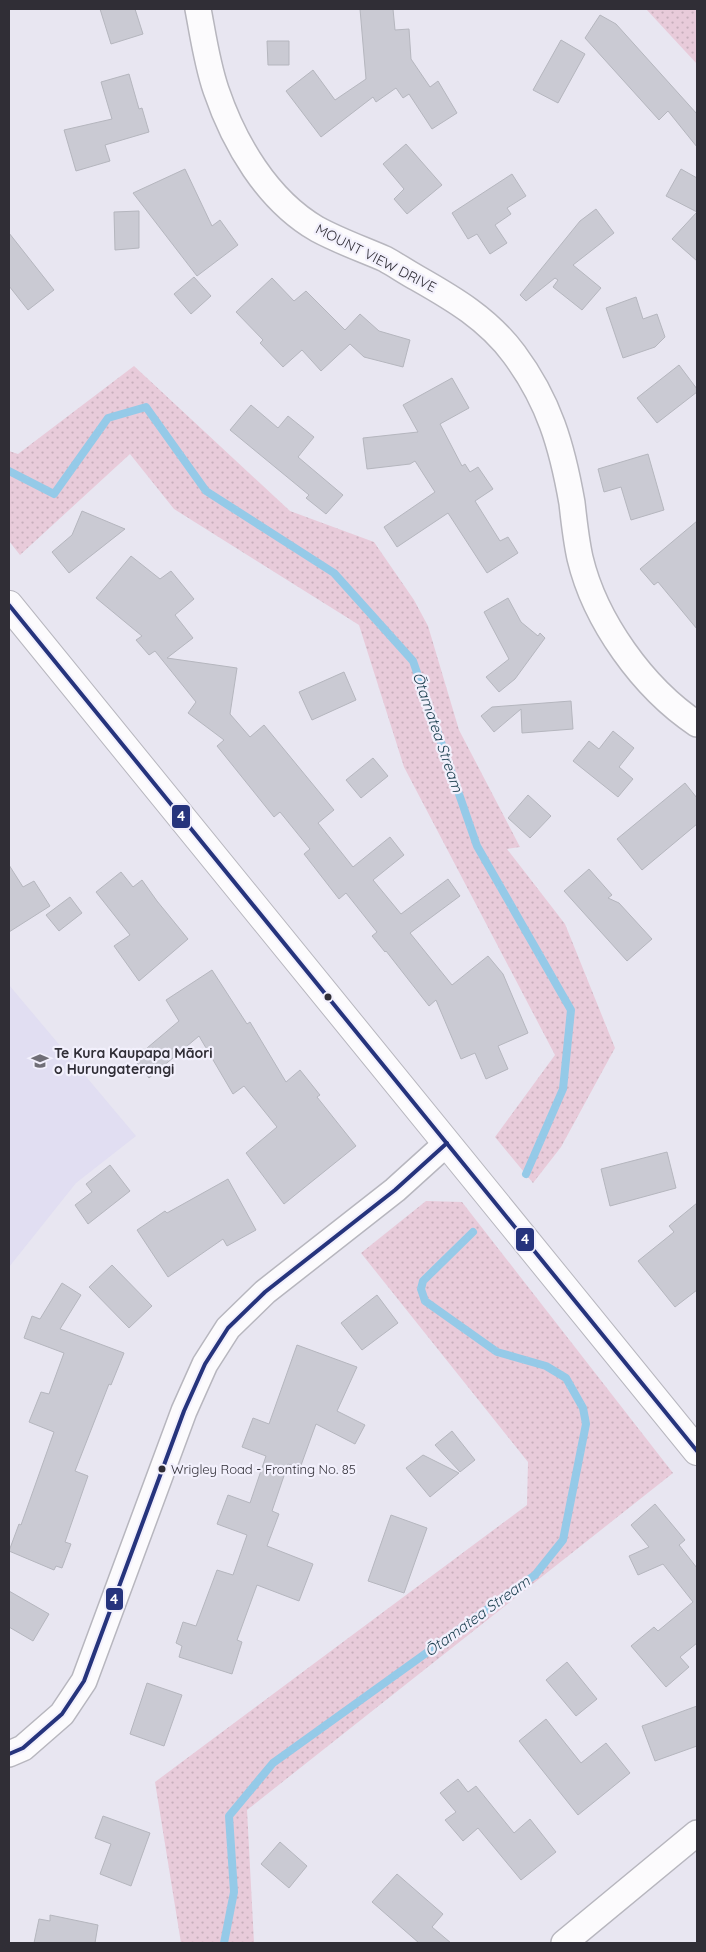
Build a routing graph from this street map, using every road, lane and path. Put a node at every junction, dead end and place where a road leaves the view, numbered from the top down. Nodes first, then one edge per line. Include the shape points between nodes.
1 (198, 9) edge
2 (9, 605) edge
3 (697, 724) edge
4 (447, 1143) junction
5 (697, 1451) edge
6 (9, 1754) edge
7 (697, 1833) edge
8 (564, 1943) edge

1 - 3 street, MOUNT VIEW DRIVE via 215,88 246,156 264,182 315,228 384,259 453,298 480,318 513,353 535,384 551,418 561,453 580,557 591,593 629,658 656,689
2 - 4 main road
4 - 5 main road
4 - 6 street via 395,1190 265,1292 228,1328 205,1364 184,1412 84,1682 62,1714 23,1748
7 - 8 street

